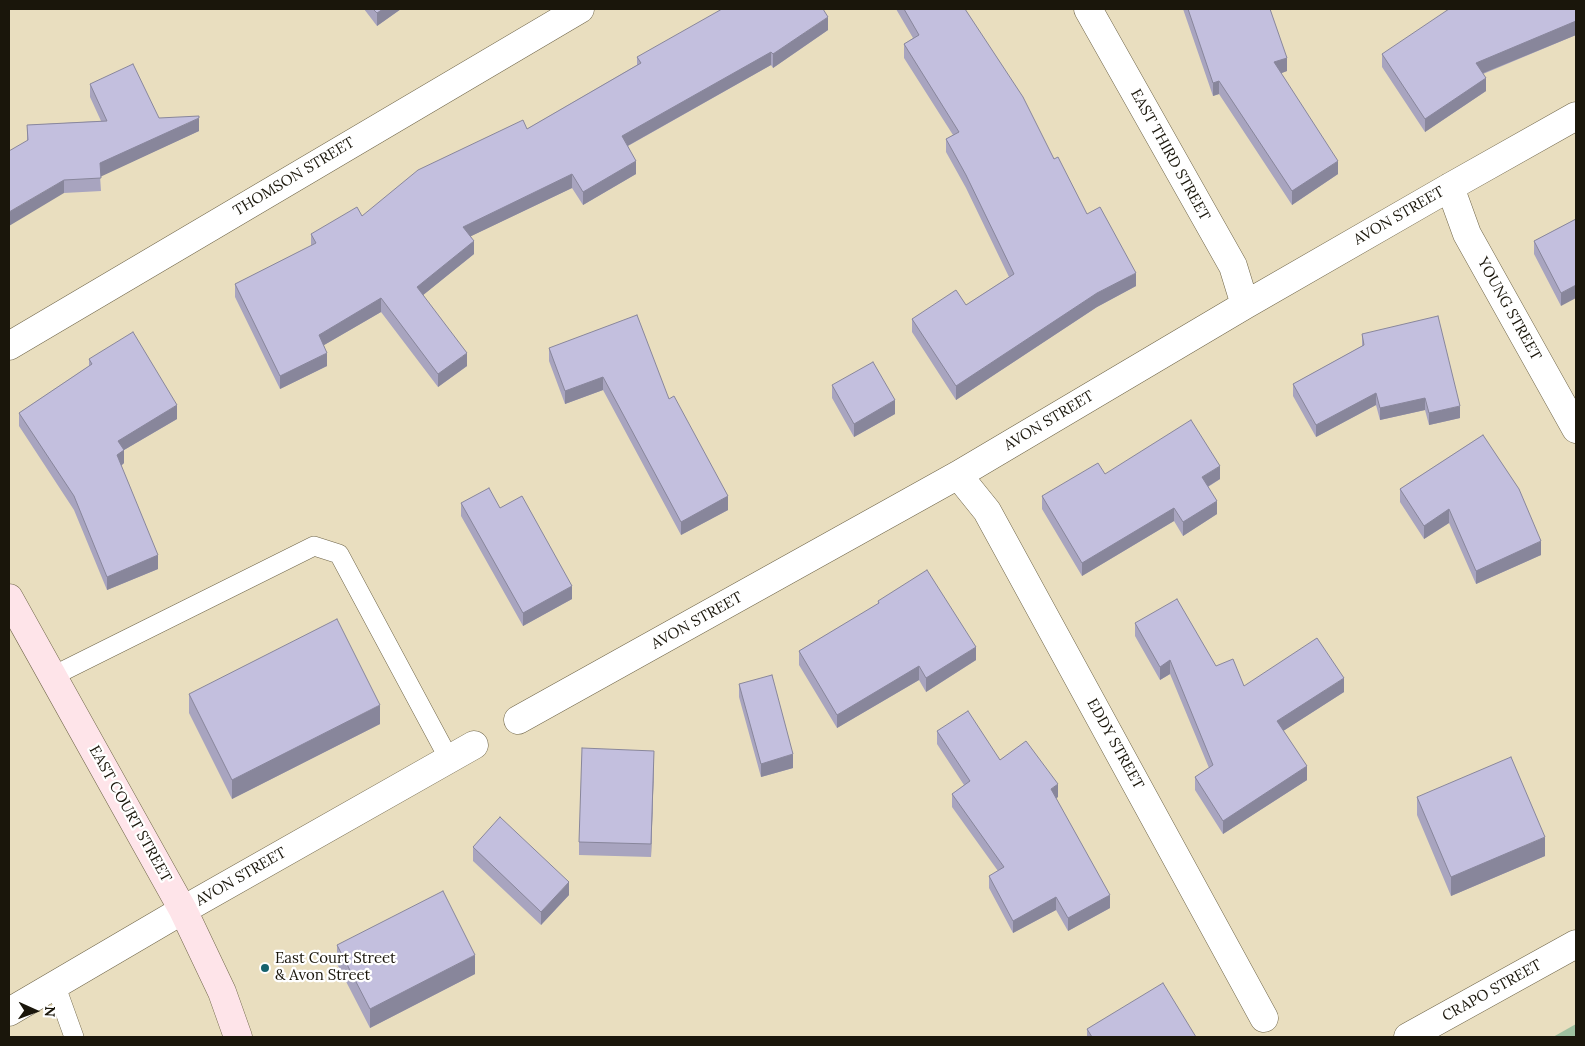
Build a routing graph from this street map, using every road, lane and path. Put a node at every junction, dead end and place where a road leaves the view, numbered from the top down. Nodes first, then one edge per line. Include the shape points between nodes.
1 (580, 9) edge
2 (1088, 9) edge
3 (1576, 116) edge
4 (1450, 187) junction
5 (1246, 305) junction
6 (9, 346) edge
7 (1576, 429) edge
8 (958, 475) junction
9 (9, 598) edge
10 (53, 676) junction
11 (518, 720) dead end
12 (474, 745) dead end
13 (449, 759) junction
14 (183, 910) junction
15 (1576, 944) edge
16 (56, 984) junction
17 (9, 1012) edge
18 (1264, 1018) dead end
19 (74, 1037) edge
20 (238, 1037) edge
21 (1408, 1037) edge

1 - 6 street, THOMSON STREET
2 - 5 street, EAST THIRD STREET via 1233,266
3 - 4 street, AVON STREET
4 - 5 street, AVON STREET
4 - 7 street, YOUNG STREET via 1467,234
5 - 8 street, AVON STREET
8 - 11 street, AVON STREET
8 - 18 street, EDDY STREET via 987,511
9 - 10 main road, EAST COURT STREET
10 - 13 lane via 314,546 340,554
10 - 14 main road, EAST COURT STREET
12 - 13 street, AVON STREET
13 - 14 street, AVON STREET
14 - 16 street, AVON STREET
14 - 20 main road, EAST COURT STREET via 222,992
15 - 21 street, CRAPO STREET
16 - 17 street, AVON STREET
16 - 19 lane

